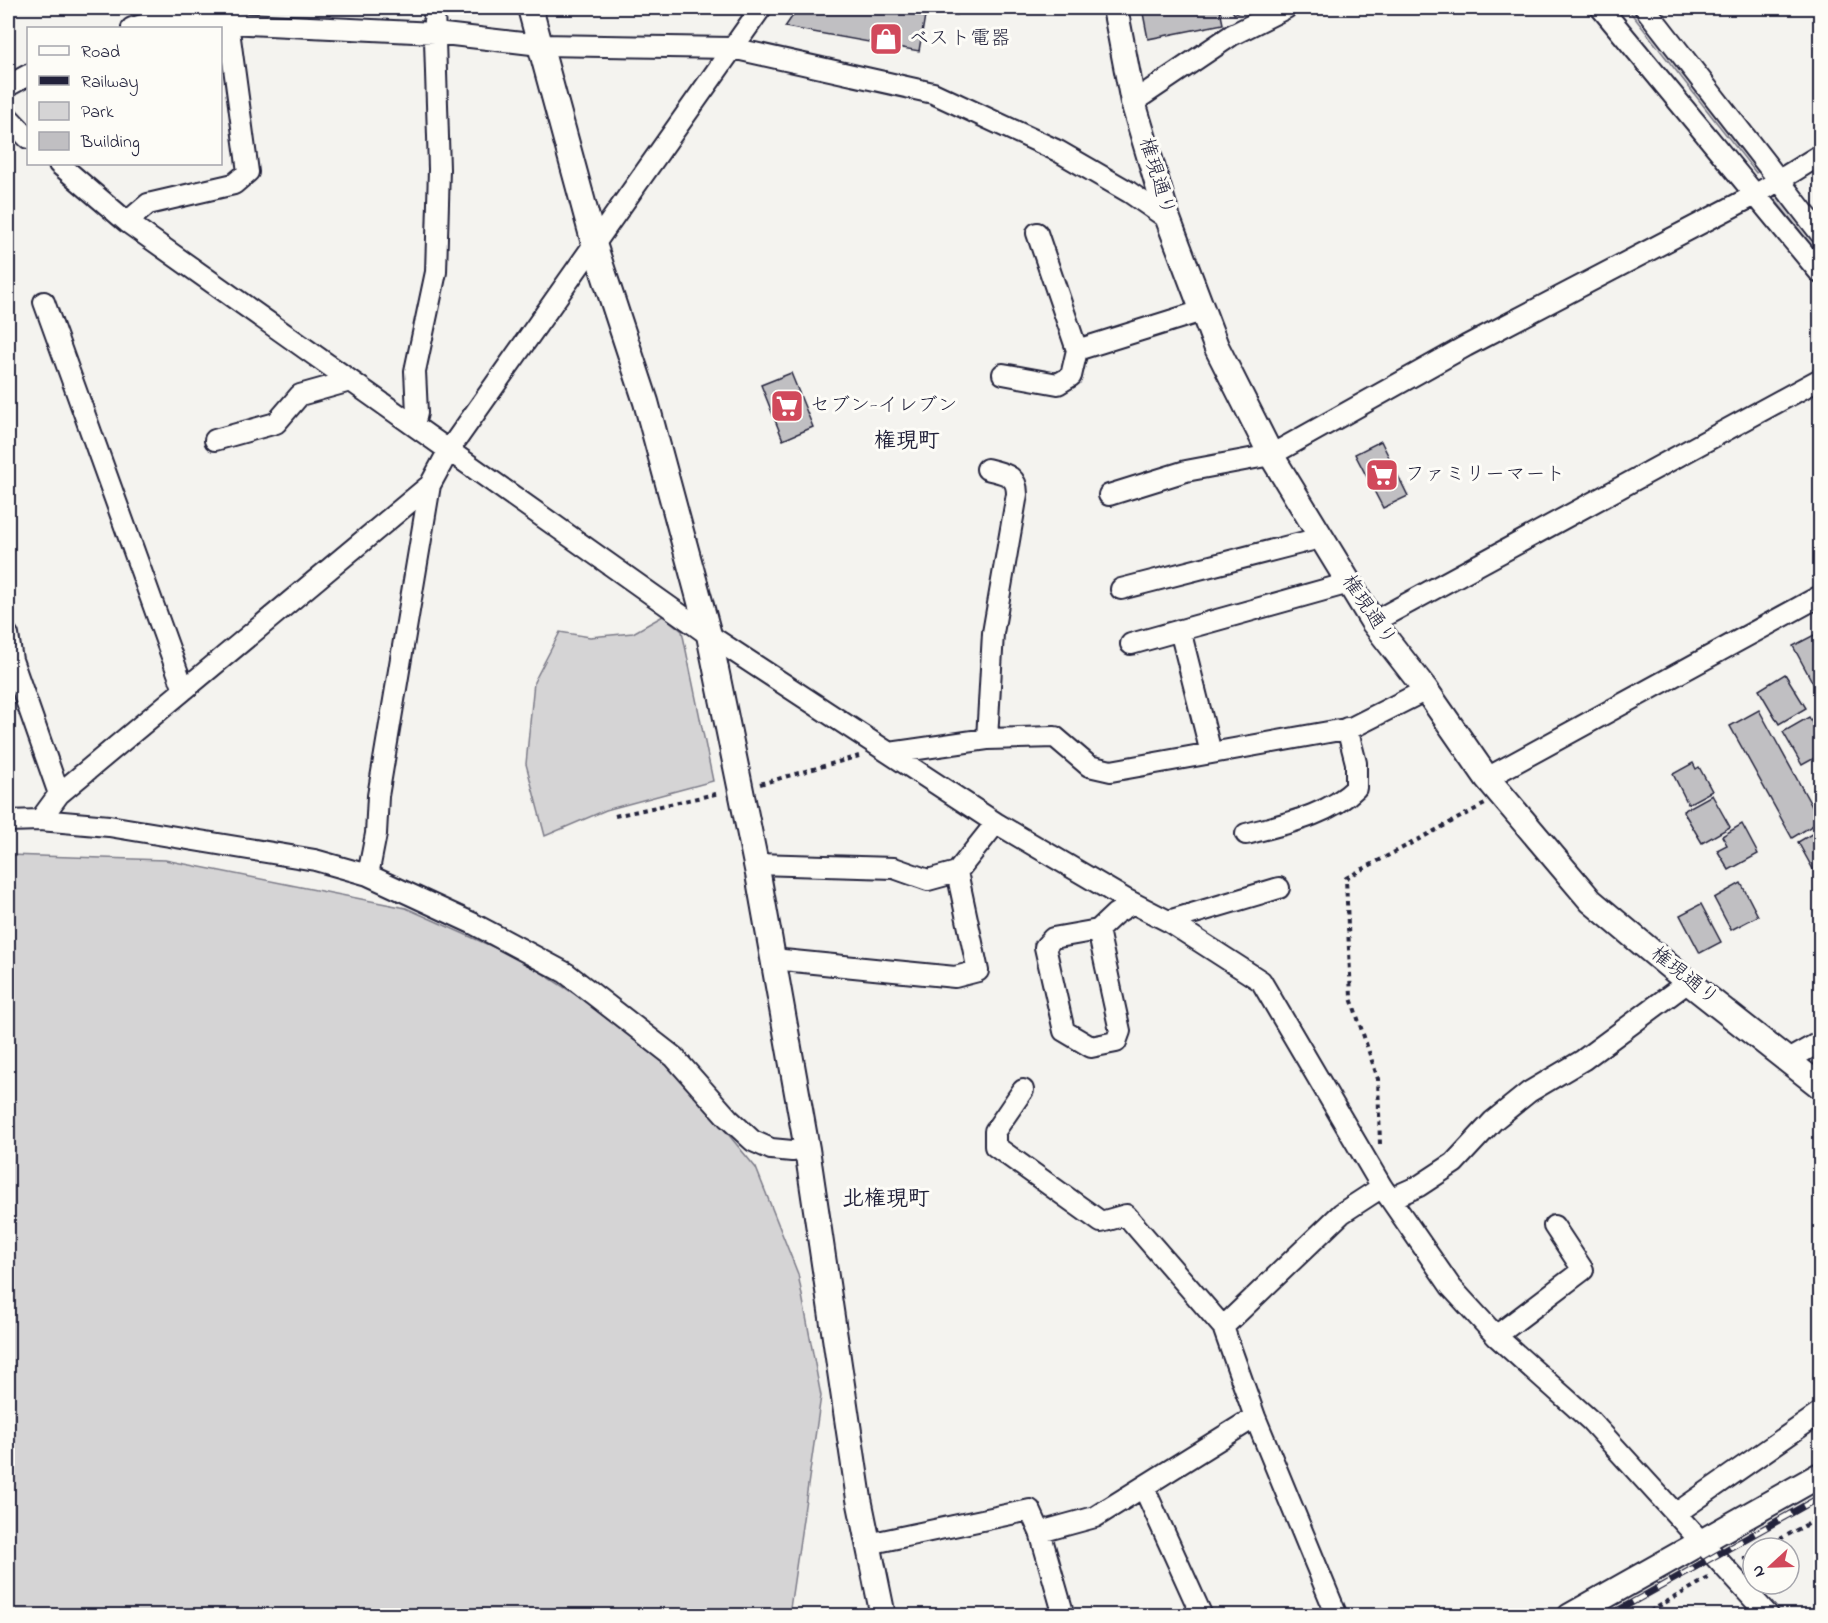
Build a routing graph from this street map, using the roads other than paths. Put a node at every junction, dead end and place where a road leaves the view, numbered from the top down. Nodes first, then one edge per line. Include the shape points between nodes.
1 (434, 8) edge
2 (530, 8) edge
3 (761, 8) edge
4 (1115, 8) edge
5 (1286, 8) edge
6 (1601, 8) edge
7 (1645, 8) edge
8 (228, 23) junction
9 (135, 27) edge
10 (435, 33) junction
11 (540, 45) junction
12 (732, 48) junction
13 (27, 76) edge
14 (8, 86) edge
15 (1133, 102) junction
16 (8, 117) edge
17 (27, 137) edge
18 (1821, 155) edge
19 (59, 165) edge
20 (1779, 180) junction
21 (1755, 195) junction
22 (1168, 219) junction
23 (128, 222) junction
24 (1037, 232) dead end
25 (1821, 233) edge
26 (595, 247) junction
27 (1821, 273) edge
28 (44, 302) dead end
29 (1202, 311) junction
30 (1077, 350) junction
31 (1003, 374) dead end
32 (1821, 379) edge
33 (351, 381) junction
34 (414, 425) junction
35 (214, 440) dead end
36 (449, 450) junction
37 (1271, 455) junction
38 (987, 469) dead end
39 (430, 485) junction
40 (1109, 495) dead end
41 (1320, 538) junction
42 (1349, 583) junction
43 (1121, 589) dead end
44 (1821, 596) edge
45 (1373, 622) junction
46 (1180, 630) junction
47 (8, 635) edge
48 (709, 635) junction
49 (1131, 644) dead end
50 (11, 668) edge
51 (184, 690) junction
52 (1426, 690) junction
53 (1347, 728) junction
54 (987, 739) junction
55 (887, 751) junction
56 (1211, 753) junction
57 (1494, 787) junction
58 (59, 794) junction
59 (40, 820) junction
60 (8, 821) edge
61 (996, 823) junction
62 (1246, 834) dead end
63 (756, 864) junction
64 (957, 872) junction
65 (368, 875) junction
66 (1279, 888) dead end
67 (1133, 903) junction
68 (1168, 921) junction
69 (1098, 930) junction
70 (773, 959) junction
71 (1688, 982) junction
72 (1821, 1042) edge
73 (1788, 1060) junction
74 (1821, 1086) edge
75 (1023, 1090) dead end
76 (807, 1149) junction
77 (1387, 1192) junction
78 (1554, 1226) dead end
79 (1224, 1327) junction
80 (1496, 1336) junction
81 (1821, 1413) edge
82 (1255, 1417) junction
83 (1821, 1474) edge
84 (1144, 1488) junction
85 (1677, 1512) junction
86 (1040, 1532) junction
87 (1704, 1542) junction
88 (868, 1544) junction
89 (883, 1616) edge
90 (1064, 1616) edge
91 (1202, 1616) edge
92 (1337, 1616) edge
93 (1570, 1616) edge
94 (1769, 1616) edge

1 - 10 street
2 - 11 street
3 - 12 street
4 - 15 street, 権現通り
5 - 15 street via 1232,34
6 - 21 street
7 - 20 street
8 - 9 street via 149,23
8 - 10 street
8 - 23 street via 248,172 234,184 148,204
10 - 11 street
10 - 34 street via 439,170 436,272 415,371
11 - 12 street
11 - 26 street
12 - 22 street via 933,93 1058,152
12 - 26 street
13 - 14 street
15 - 22 street, 権現通り
16 - 17 street
18 - 20 street
19 - 23 street
20 - 21 street
20 - 25 street
21 - 27 street
21 - 37 street via 1466,346
22 - 29 street, 権現通り
23 - 33 street
24 - 30 street
26 - 36 street
26 - 48 street via 646,402
28 - 51 street
29 - 30 street
29 - 37 street, 権現通り
30 - 31 street via 1071,376 1058,384
32 - 45 street
33 - 34 street
33 - 35 street via 300,395 276,423
34 - 36 street
36 - 39 street
36 - 48 street
37 - 40 street via 1186,471
37 - 41 street, 権現通り
38 - 54 street via 1010,475 1017,484 993,633
39 - 51 street
39 - 65 street
41 - 42 street, 権現通り
41 - 43 street
42 - 45 street, 権現通り
42 - 46 street
44 - 57 street
45 - 52 street, 権現通り
46 - 49 street
46 - 56 street
47 - 50 street
48 - 55 street
48 - 63 street
50 - 58 street
51 - 58 street
52 - 53 street
52 - 57 street, 権現通り
53 - 56 street
53 - 62 street via 1356,763 1356,788 1342,802
54 - 55 street
54 - 56 street via 1054,737 1089,766 1111,771
55 - 61 street
57 - 71 street, 権現通り via 1591,901
58 - 59 street
59 - 60 street
59 - 65 street via 109,826 315,860
61 - 64 street
61 - 67 street
63 - 64 street via 894,868 928,880
63 - 70 street
64 - 70 street via 978,971 955,977
65 - 76 street via 566,973 674,1057 753,1141 771,1149
66 - 68 street
67 - 68 street
67 - 69 street
68 - 77 street via 1261,981
69 - 69 street via 1053,938 1045,947 1064,1031 1091,1047 1116,1042 1120,1031
70 - 76 street
71 - 73 street, 権現通り
71 - 77 street via 1583,1060 1529,1092 1493,1121 1454,1163 1419,1186
72 - 73 street
73 - 74 street, 権現通り
75 - 79 street via 995,1131 995,1146 1101,1222 1126,1215
76 - 88 street
77 - 79 street via 1342,1213
77 - 80 street via 1451,1287
78 - 80 street via 1583,1270
79 - 82 street
80 - 85 street via 1590,1420
81 - 85 street
82 - 84 street
82 - 92 street
83 - 87 street
84 - 86 street via 1095,1517
84 - 91 street
85 - 87 street
86 - 88 street via 1030,1510
86 - 90 street
87 - 93 street
87 - 94 street
88 - 89 street

